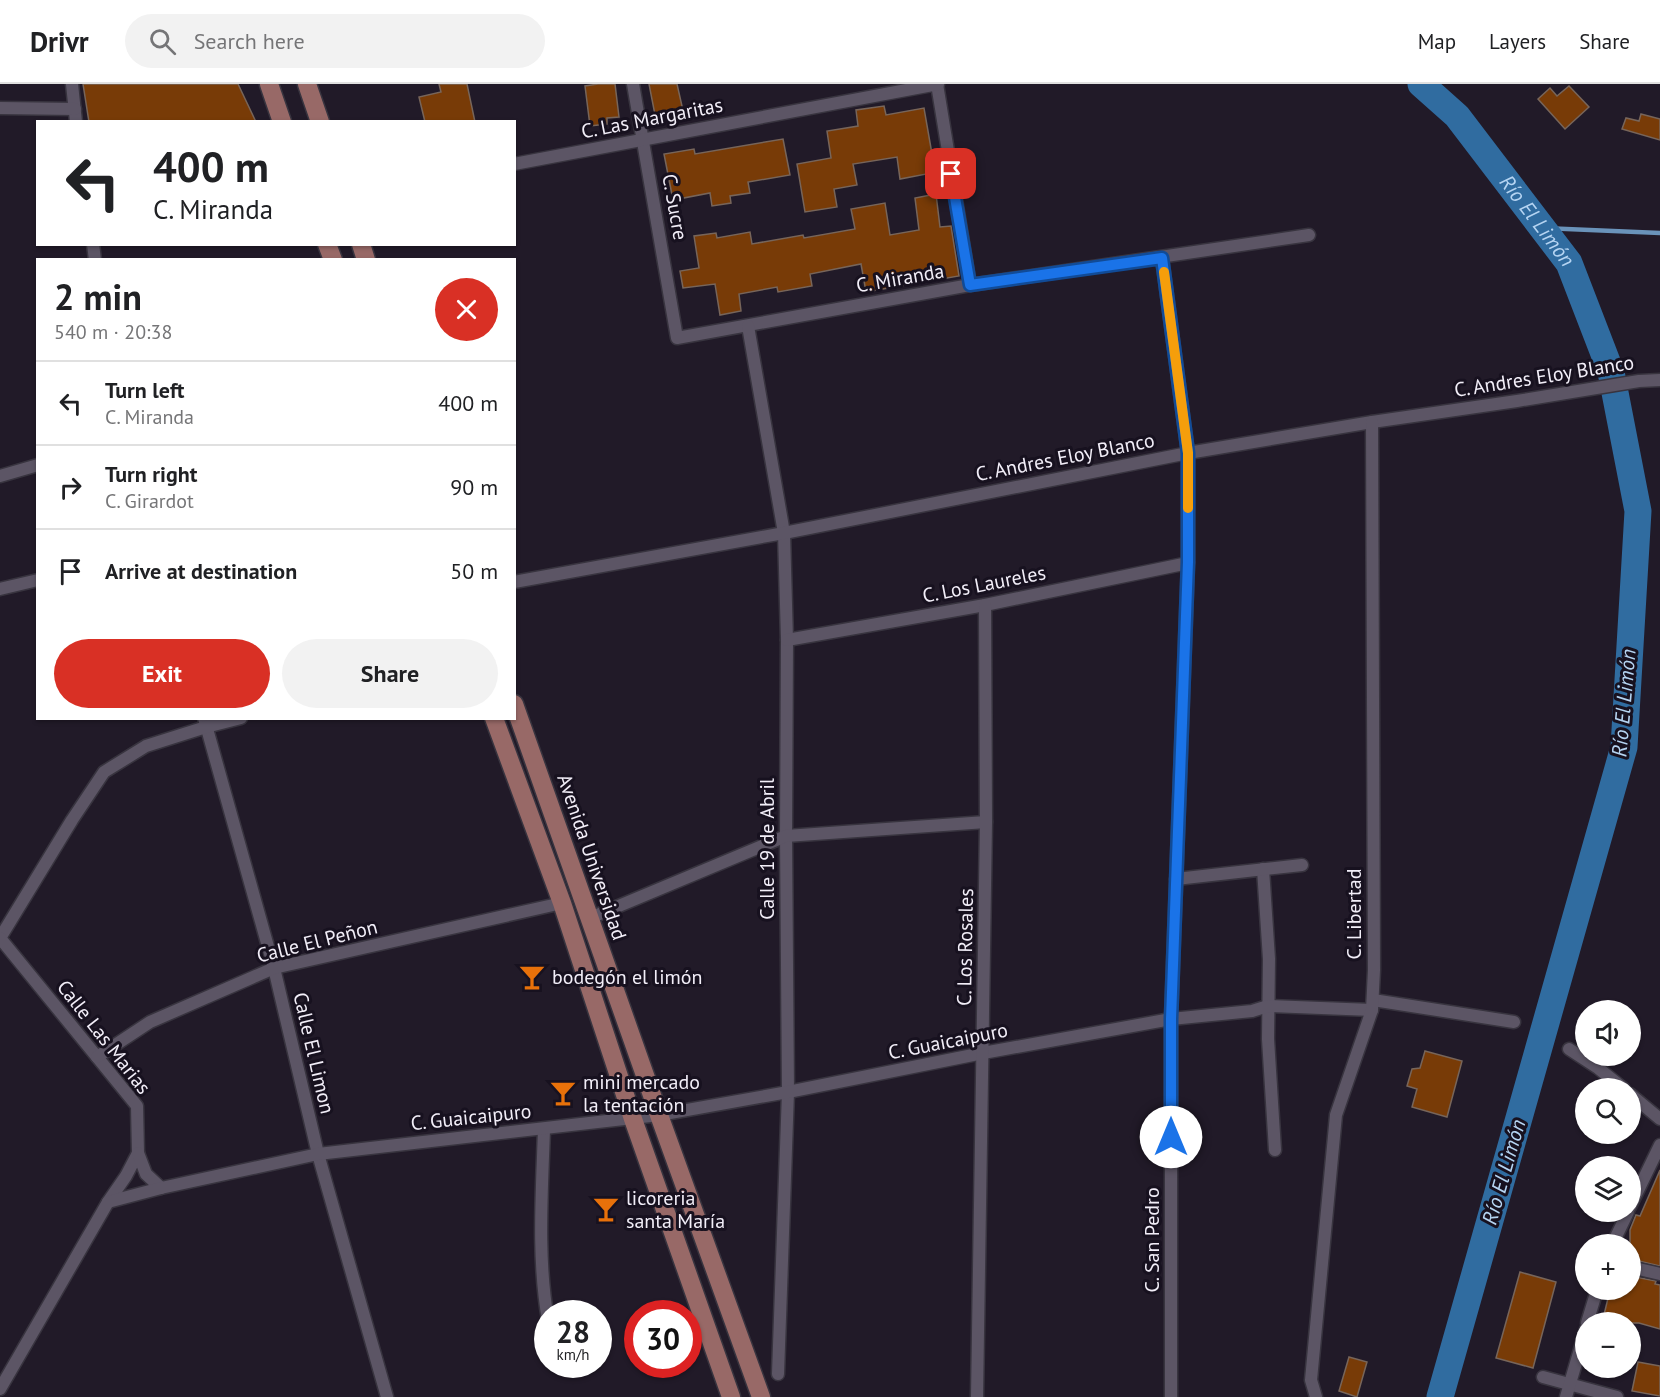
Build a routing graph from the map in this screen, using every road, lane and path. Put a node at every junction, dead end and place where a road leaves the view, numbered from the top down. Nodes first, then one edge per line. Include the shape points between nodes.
1 (72, 84) edge
2 (269, 84) edge
3 (307, 84) edge
4 (633, 84) edge
5 (937, 84) edge
6 (0, 108) edge
7 (75, 115) edge
8 (281, 120) edge
9 (319, 120) edge
10 (643, 140) junction
11 (516, 164) edge
12 (1309, 235) dead end
13 (1162, 258) junction
14 (970, 285) junction
15 (748, 326) junction
16 (677, 338) joint
17 (1660, 380) edge
18 (1372, 422) junction
19 (1188, 453) junction
20 (36, 466) edge
21 (0, 476) edge
22 (784, 533) junction
23 (1188, 562) junction
24 (36, 580) edge
25 (516, 582) edge
26 (0, 589) edge
27 (985, 605) junction
28 (787, 640) junction
29 (516, 710) edge
30 (227, 720) edge
31 (495, 720) edge
32 (205, 723) edge
33 (986, 822) junction
34 (786, 836) junction
35 (1302, 865) dead end
36 (1263, 869) junction
37 (1176, 879) junction
38 (562, 903) junction
39 (590, 918) junction
40 (0, 938) edge
41 (274, 968) junction
42 (1373, 1005) junction
43 (1268, 1006) junction
44 (1171, 1019) junction
45 (1514, 1022) dead end
46 (1569, 1049) dead end
47 (983, 1053) junction
48 (97, 1057) junction
49 (1610, 1078) edge
50 (788, 1092) junction
51 (1641, 1103) edge
52 (659, 1115) junction
53 (633, 1119) junction
54 (1660, 1119) edge
55 (544, 1129) junction
56 (1660, 1145) edge
57 (1275, 1150) dead end
58 (138, 1153) junction
59 (318, 1154) junction
60 (1641, 1184) edge
61 (160, 1188) junction
62 (108, 1202) junction
63 (1641, 1270) edge
64 (1660, 1274) edge
65 (545, 1300) edge
66 (1575, 1367) edge
67 (5, 1369) edge
68 (778, 1374) dead end
69 (1543, 1377) dead end
70 (1570, 1384) junction
71 (0, 1389) edge
72 (387, 1397) edge
73 (731, 1397) edge
74 (761, 1397) edge
75 (977, 1397) edge
76 (1171, 1397) edge
77 (1316, 1397) edge
78 (1566, 1397) edge
79 (1617, 1397) edge

1 - 7 street
2 - 8 main road
3 - 9 main road
4 - 10 street, C. Sucre
5 - 10 street, C. Las Margaritas
5 - 14 street
6 - 7 street
10 - 11 street, C. Las Margaritas
10 - 16 street, C. Sucre
12 - 13 street, C. Miranda
13 - 14 street, C. Miranda
13 - 19 street, C. San Pedro
14 - 15 street, C. Miranda
15 - 16 street, C. Miranda
15 - 22 street, Calle 19 de Abril
17 - 18 street, C. Andres Eloy Blanco
18 - 19 street, C. Andres Eloy Blanco
18 - 42 street, C. Libertad
19 - 22 street, C. Andres Eloy Blanco
19 - 23 street, C. San Pedro
20 - 21 street
22 - 25 street, C. Andres Eloy Blanco
22 - 28 street, Calle 19 de Abril
23 - 27 street, C. Los Laureles
23 - 37 street, C. San Pedro
24 - 26 street
27 - 28 street, C. Los Laureles
27 - 33 street, C. Los Rosales
28 - 34 street, Calle 19 de Abril
29 - 39 main road, Avenida Universidad
30 - 32 street
31 - 38 main road
32 - 40 street via 146,746 104,772
32 - 41 street, Calle El Limon
33 - 34 street
33 - 47 street, C. Los Rosales
34 - 39 street
34 - 50 street, Calle 19 de Abril
35 - 36 street
36 - 37 street
36 - 43 street
37 - 44 street, C. San Pedro
38 - 41 street, Calle El Peñon
38 - 53 main road
39 - 52 main road, Avenida Universidad
40 - 48 street, Calle Las Marias
41 - 48 street, Calle El Peñon via 150,1022
41 - 59 street, Calle El Limon
42 - 43 street, C. Guaicaipuro
42 - 45 street, C. Guaicaipuro
42 - 77 street, C. Libertad via 1336,1115 1311,1380
43 - 44 street, C. Guaicaipuro
43 - 57 street
44 - 47 street, C. Guaicaipuro
44 - 76 street, C. San Pedro
46 - 49 street
47 - 50 street, C. Guaicaipuro
47 - 75 street, C. Los Rosales
48 - 58 street, Calle Las Marias via 137,1106
50 - 52 street, C. Guaicaipuro
50 - 68 street, Calle 19 de Abril
51 - 54 street
52 - 53 street, C. Guaicaipuro
52 - 74 main road, Avenida Universidad
53 - 55 street, C. Guaicaipuro
53 - 73 main road
55 - 59 street, C. Guaicaipuro
55 - 65 street via 541,1244
56 - 60 street
58 - 61 street via 146,1174
58 - 62 street, Calle Las Marias
59 - 61 street, C. Guaicaipuro
59 - 72 street, Calle El Limon
61 - 62 street, C. Guaicaipuro
62 - 67 street
63 - 64 street
66 - 70 street
67 - 71 street
69 - 70 street
70 - 78 street
70 - 79 street

